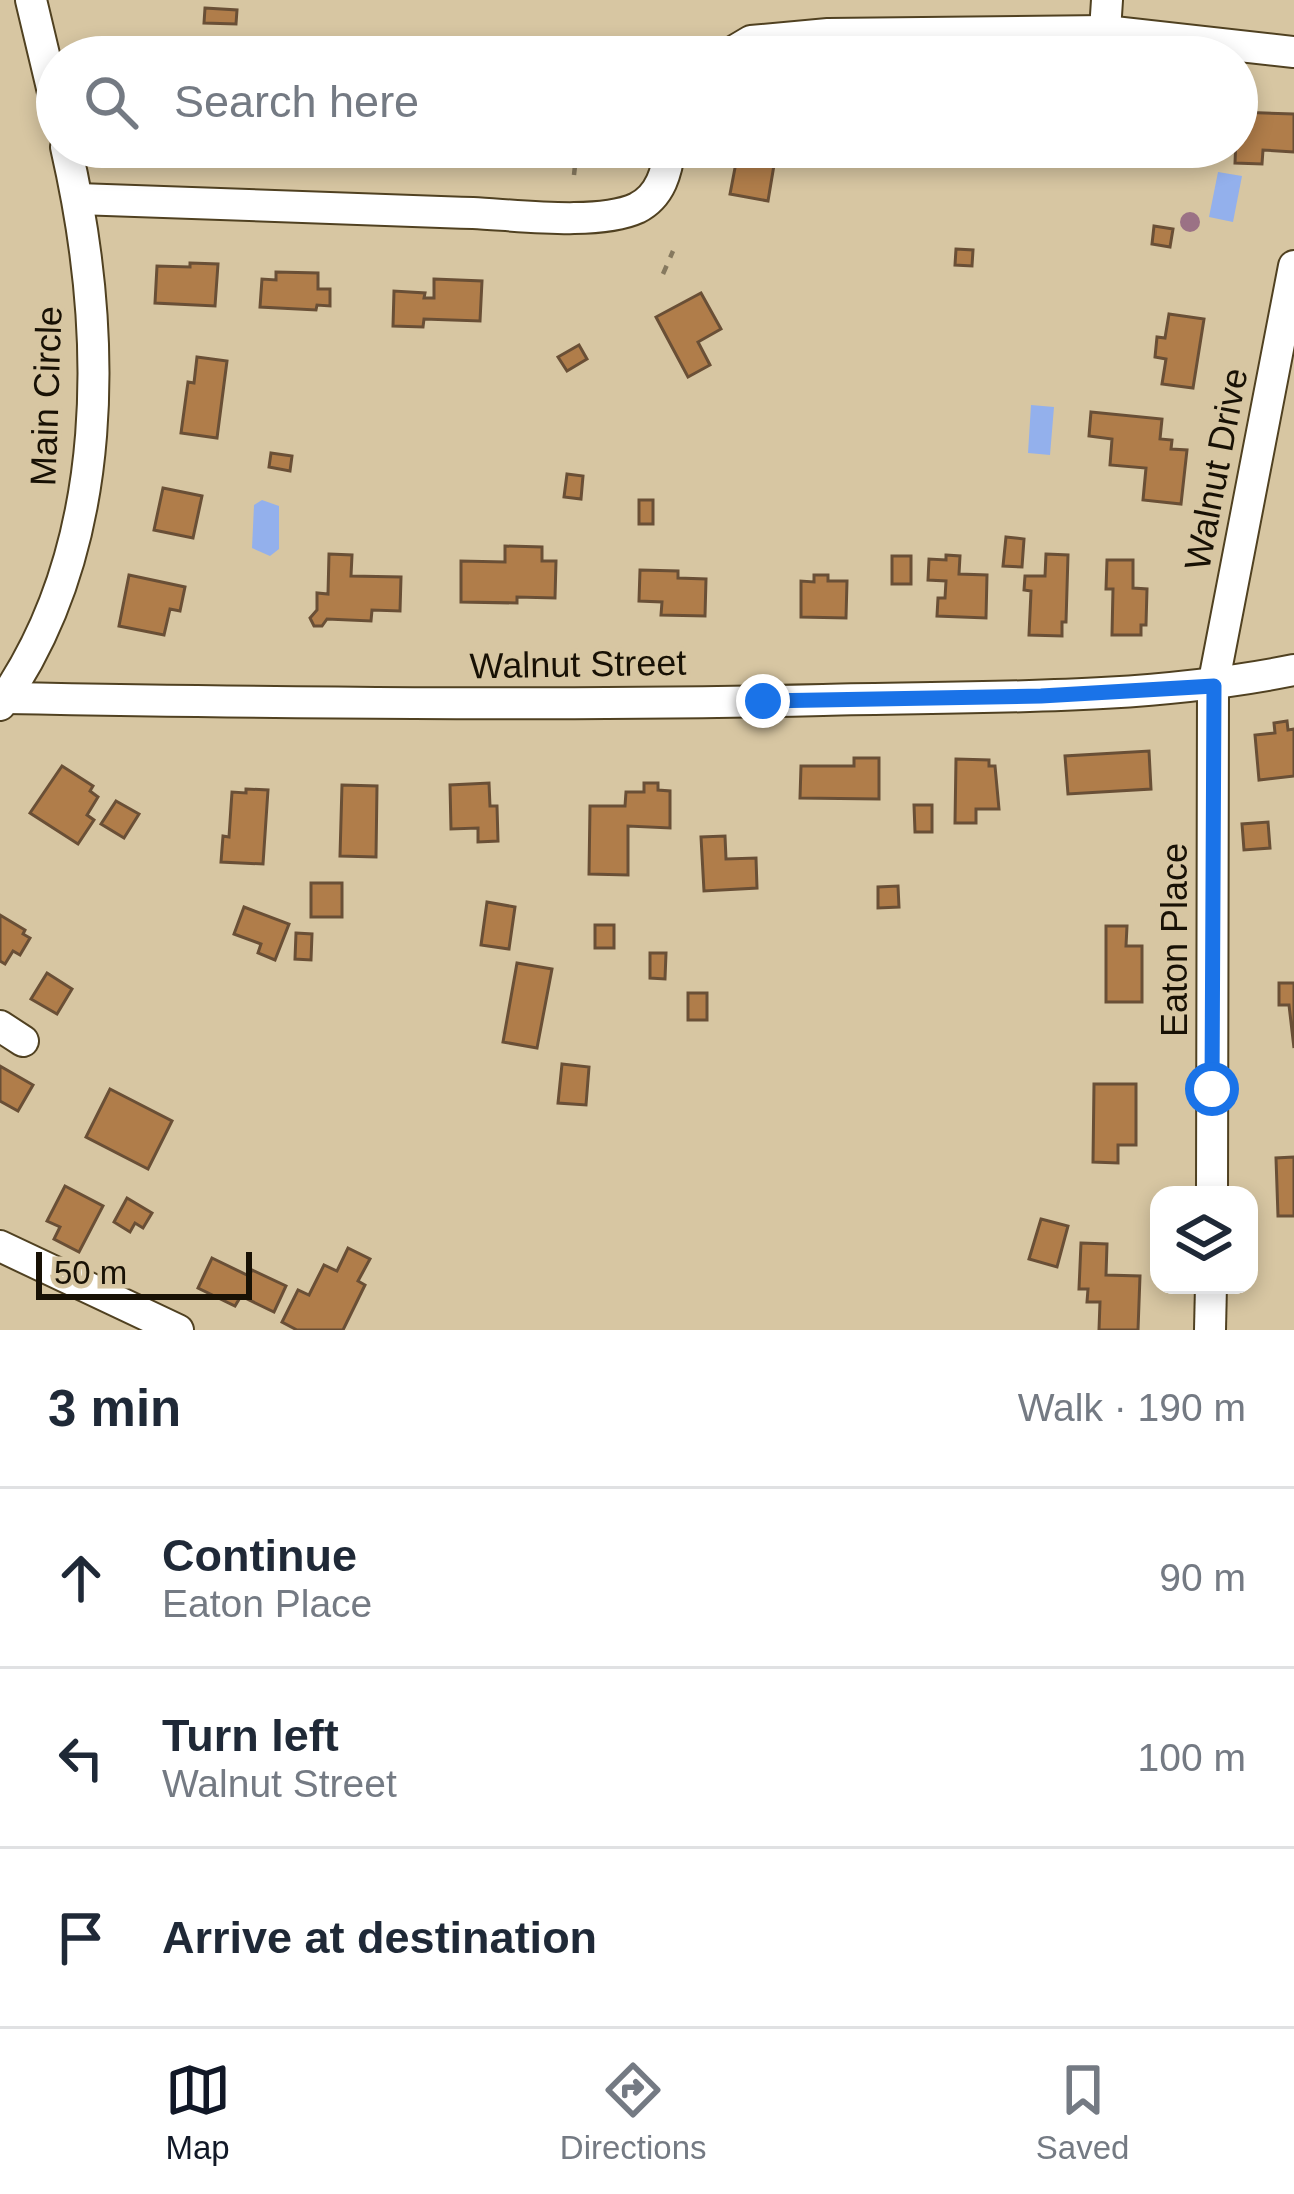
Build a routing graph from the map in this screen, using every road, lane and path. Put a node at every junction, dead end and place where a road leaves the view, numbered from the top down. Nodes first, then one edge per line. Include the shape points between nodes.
1 (32, 0) edge
2 (1106, 16) edge
3 (40, 36) edge
4 (806, 36) edge
5 (1210, 36) edge
6 (1258, 45) edge
7 (1294, 52) edge
8 (71, 168) edge
9 (575, 168) edge
10 (667, 168) edge
11 (574, 175) dead end
12 (78, 199) junction
13 (673, 251) dead end
14 (1294, 266) edge
15 (663, 274) dead end
16 (1294, 670) edge
17 (1214, 686) junction
18 (3, 701) edge
19 (1212, 1186) edge
20 (0, 1246) edge
21 (1211, 1294) edge
22 (178, 1330) edge
23 (1210, 1330) edge

1 - 3 street
2 - 4 street
2 - 5 street
6 - 7 street
8 - 12 street, Main Circle
9 - 11 path
10 - 12 street via 653,196 619,214
12 - 18 street, Main Circle via 95,334 90,455 46,626
13 - 15 path
14 - 17 street, Walnut Drive
16 - 17 street, Walnut Street
17 - 18 street, Walnut Street via 632,704
17 - 19 street, Eaton Place
20 - 22 street
21 - 23 street

